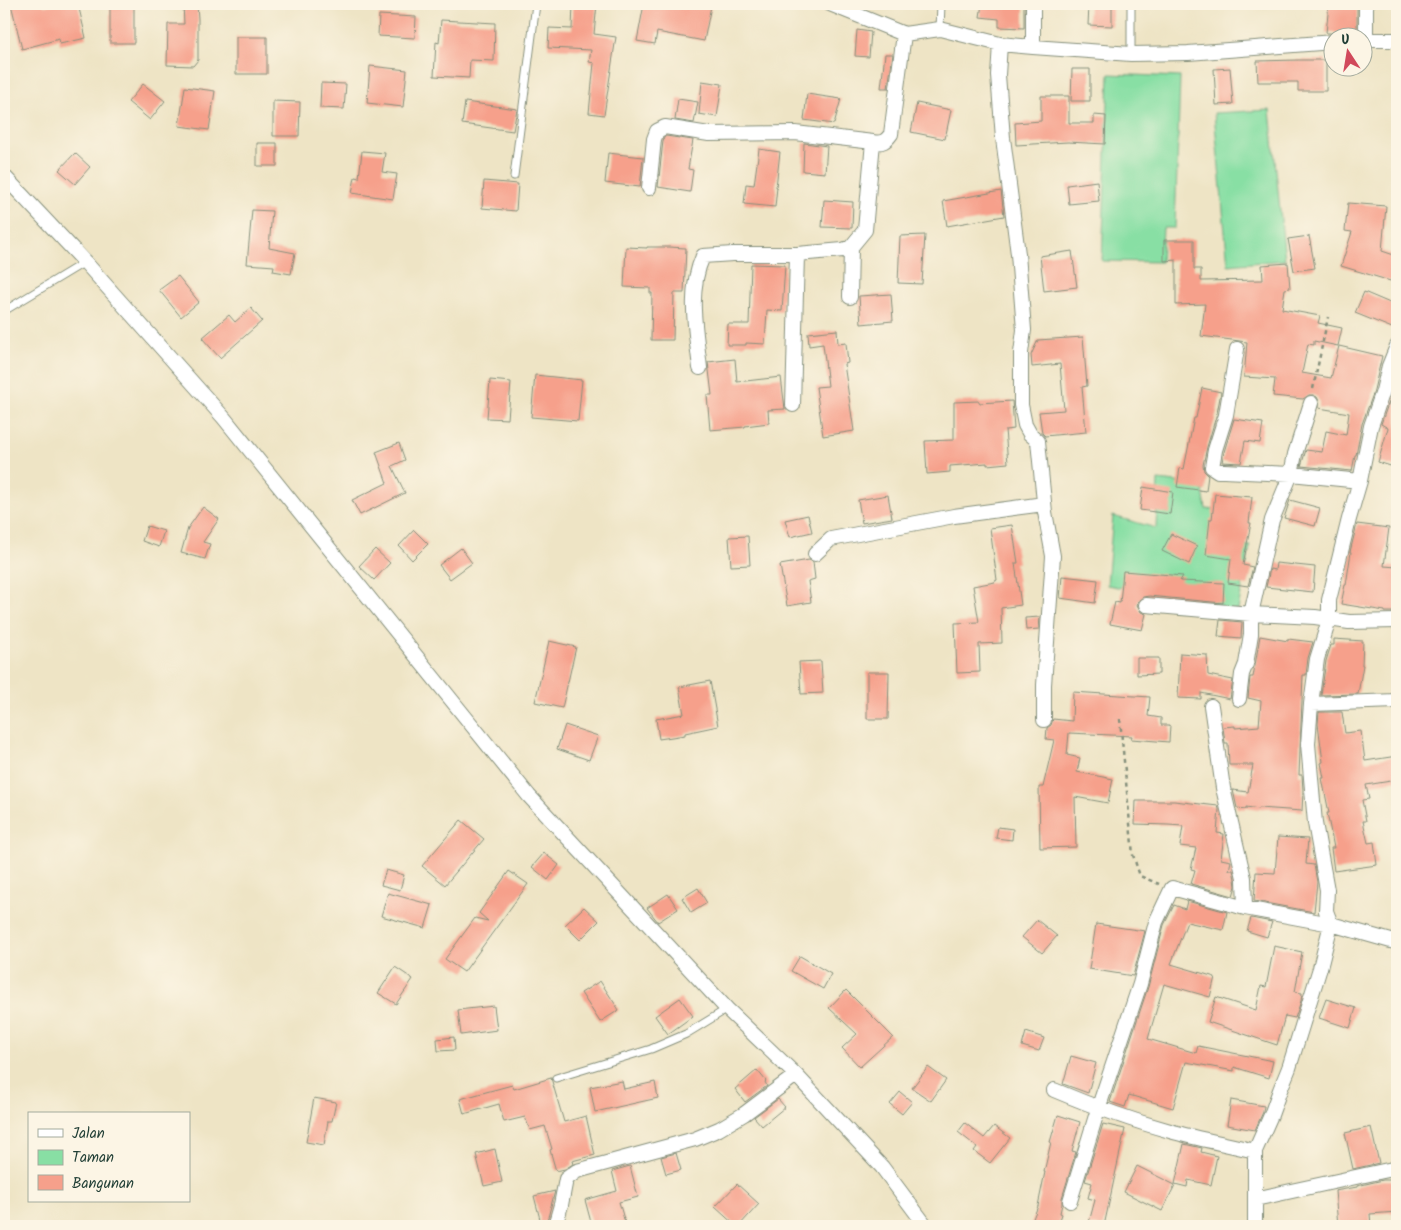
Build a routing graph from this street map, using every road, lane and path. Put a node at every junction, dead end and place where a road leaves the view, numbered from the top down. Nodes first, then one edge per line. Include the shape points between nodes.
1 (536, 4) edge
2 (830, 4) edge
3 (941, 4) edge
4 (1033, 4) edge
5 (1131, 4) edge
6 (1366, 4) edge
7 (1365, 28) edge
8 (940, 29) junction
9 (904, 34) junction
10 (1374, 40) edge
11 (1397, 40) edge
12 (1324, 43) edge
13 (1000, 44) junction
14 (1033, 47) junction
15 (1130, 54) junction
16 (874, 142) junction
17 (4, 176) edge
18 (514, 176) dead end
19 (648, 188) dead end
20 (851, 247) junction
21 (797, 254) junction
22 (85, 262) junction
23 (850, 297) dead end
24 (4, 310) edge
25 (1328, 318) dead end
26 (1397, 346) edge
27 (1237, 349) dead end
28 (700, 368) dead end
29 (1310, 403) joint
30 (793, 405) dead end
31 (1290, 474) junction
32 (1360, 481) junction
33 (1044, 504) junction
34 (815, 554) dead end
35 (1146, 605) dead end
36 (1251, 614) junction
37 (1329, 620) junction
38 (1397, 621) edge
39 (1239, 699) dead end
40 (1397, 701) edge
41 (1310, 704) junction
42 (1211, 706) dead end
43 (1120, 719) dead end
44 (1044, 720) dead end
45 (1172, 888) junction
46 (1244, 908) junction
47 (1331, 924) junction
48 (1397, 942) edge
49 (726, 1008) junction
50 (796, 1075) junction
51 (556, 1078) dead end
52 (1054, 1090) dead end
53 (1098, 1108) junction
54 (1255, 1151) junction
55 (1397, 1168) edge
56 (1255, 1199) junction
57 (1070, 1201) dead end
58 (556, 1226) edge
59 (926, 1226) edge
60 (1255, 1226) edge

1 - 18 lane
2 - 9 street
3 - 8 lane
4 - 14 street
5 - 15 lane
6 - 7 street
8 - 9 street
8 - 13 street
9 - 16 street via 891,134 883,143
10 - 11 street
12 - 15 street
13 - 14 street
13 - 33 street via 998,74 1003,138 1024,330 1021,406 1025,425 1038,441
14 - 15 street
16 - 19 street via 795,133 709,134 665,127 657,131 654,139
16 - 20 street via 865,230
17 - 22 street
20 - 21 street
20 - 23 street
21 - 28 street via 703,256 694,282
21 - 30 street
22 - 24 lane
22 - 49 street via 224,418 529,796
25 - 29 path
26 - 32 street via 1371,426
27 - 31 street via 1226,415 1212,467 1224,472
29 - 31 street
31 - 32 street
31 - 36 street via 1272,520
32 - 37 street via 1329,600
33 - 34 street via 831,538
33 - 44 street via 1053,556
35 - 36 street
36 - 37 street
36 - 39 street via 1250,642
37 - 38 street
37 - 41 street via 1317,659
40 - 41 street
41 - 47 street via 1308,744 1315,823 1326,890 1326,911
42 - 46 street via 1222,788 1244,878
43 - 45 path via 1136,867 1140,876
45 - 46 street
45 - 53 street via 1156,922 1140,984
46 - 47 street
47 - 48 street
47 - 54 street via 1290,1068
49 - 50 street
49 - 51 lane via 666,1043
50 - 58 street via 719,1129 695,1139 577,1171 566,1179
50 - 59 street via 882,1167
52 - 53 street
53 - 54 street via 1171,1132
53 - 57 street
54 - 56 street
55 - 56 street
56 - 60 street

